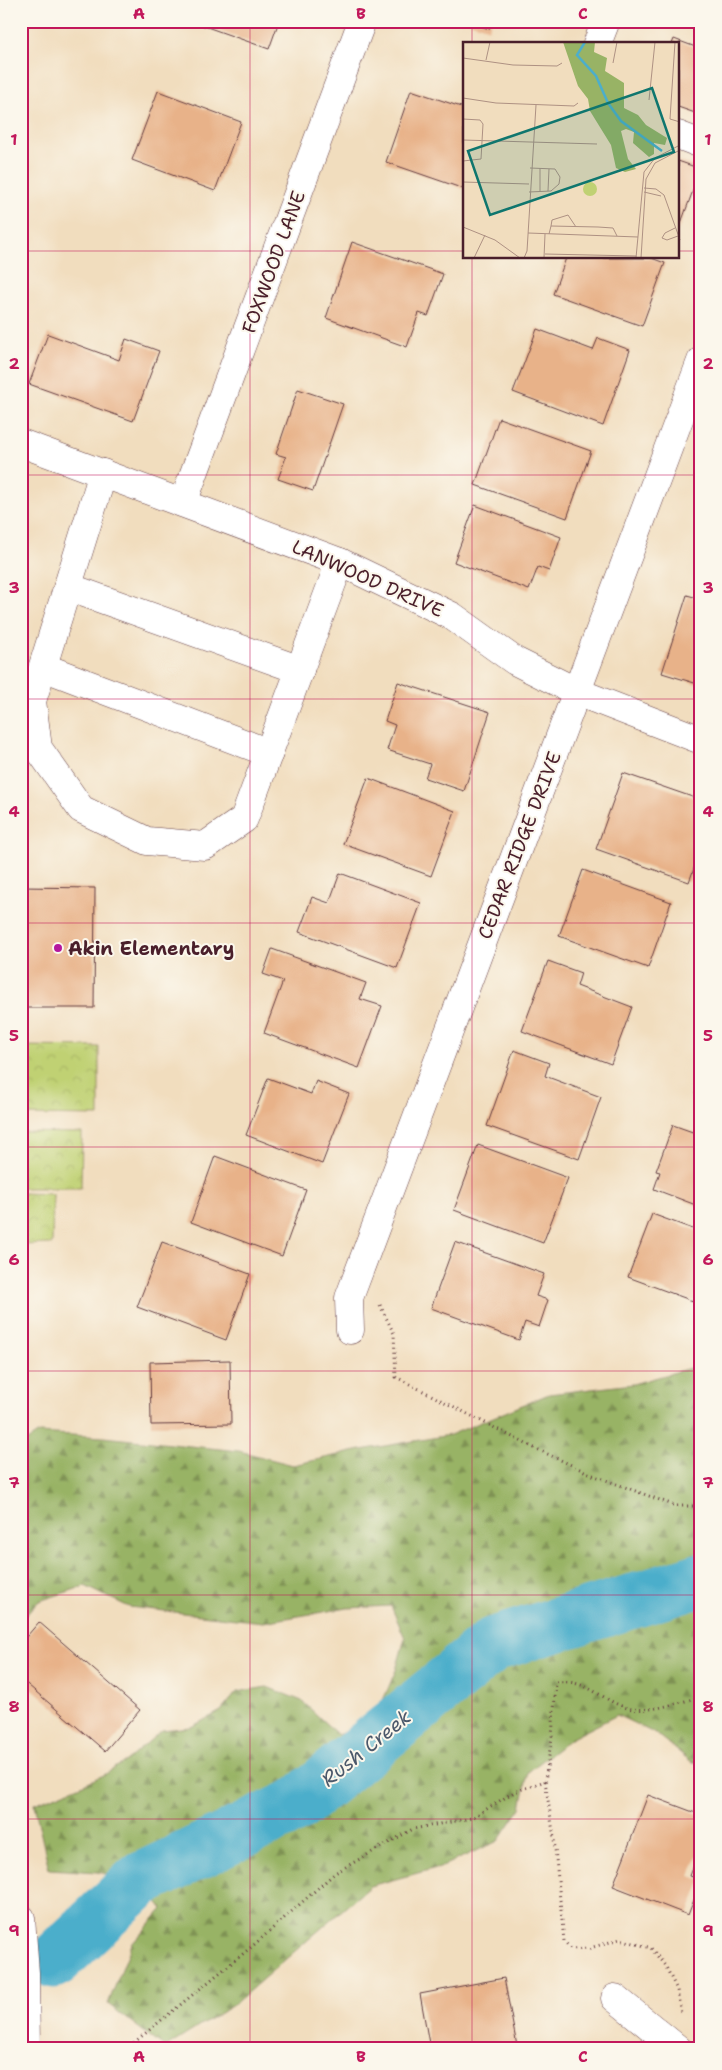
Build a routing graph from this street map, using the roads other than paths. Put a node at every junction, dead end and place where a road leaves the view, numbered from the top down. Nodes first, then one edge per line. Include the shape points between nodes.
1 (362, 21) edge
2 (606, 21) edge
3 (599, 42) edge
4 (680, 136) edge
5 (701, 144) edge
6 (701, 361) edge
7 (21, 443) edge
8 (104, 473) junction
9 (183, 503) junction
10 (340, 562) junction
11 (68, 587) junction
12 (43, 667) junction
13 (300, 670) junction
14 (576, 692) junction
15 (701, 740) edge
16 (269, 753) junction
17 (350, 1330) dead end
18 (21, 1918) edge
19 (616, 1998) dead end
20 (26, 2049) edge
21 (678, 2049) edge

1 - 9 street, FOXWOOD LANE
2 - 3 street
4 - 5 street
6 - 14 street, CEDAR RIDGE DRIVE
7 - 8 street, LANWOOD DRIVE
8 - 9 street, LANWOOD DRIVE
8 - 11 street
9 - 10 street, LANWOOD DRIVE
10 - 13 street
10 - 14 street, LANWOOD DRIVE via 452,616 515,660
11 - 12 street
11 - 13 street
12 - 16 street
12 - 16 street via 32,701 38,748 81,809 147,841 205,846 244,819
13 - 16 street
14 - 15 street, LANWOOD DRIVE
14 - 17 street, CEDAR RIDGE DRIVE via 349,1298
18 - 20 street
19 - 21 street

